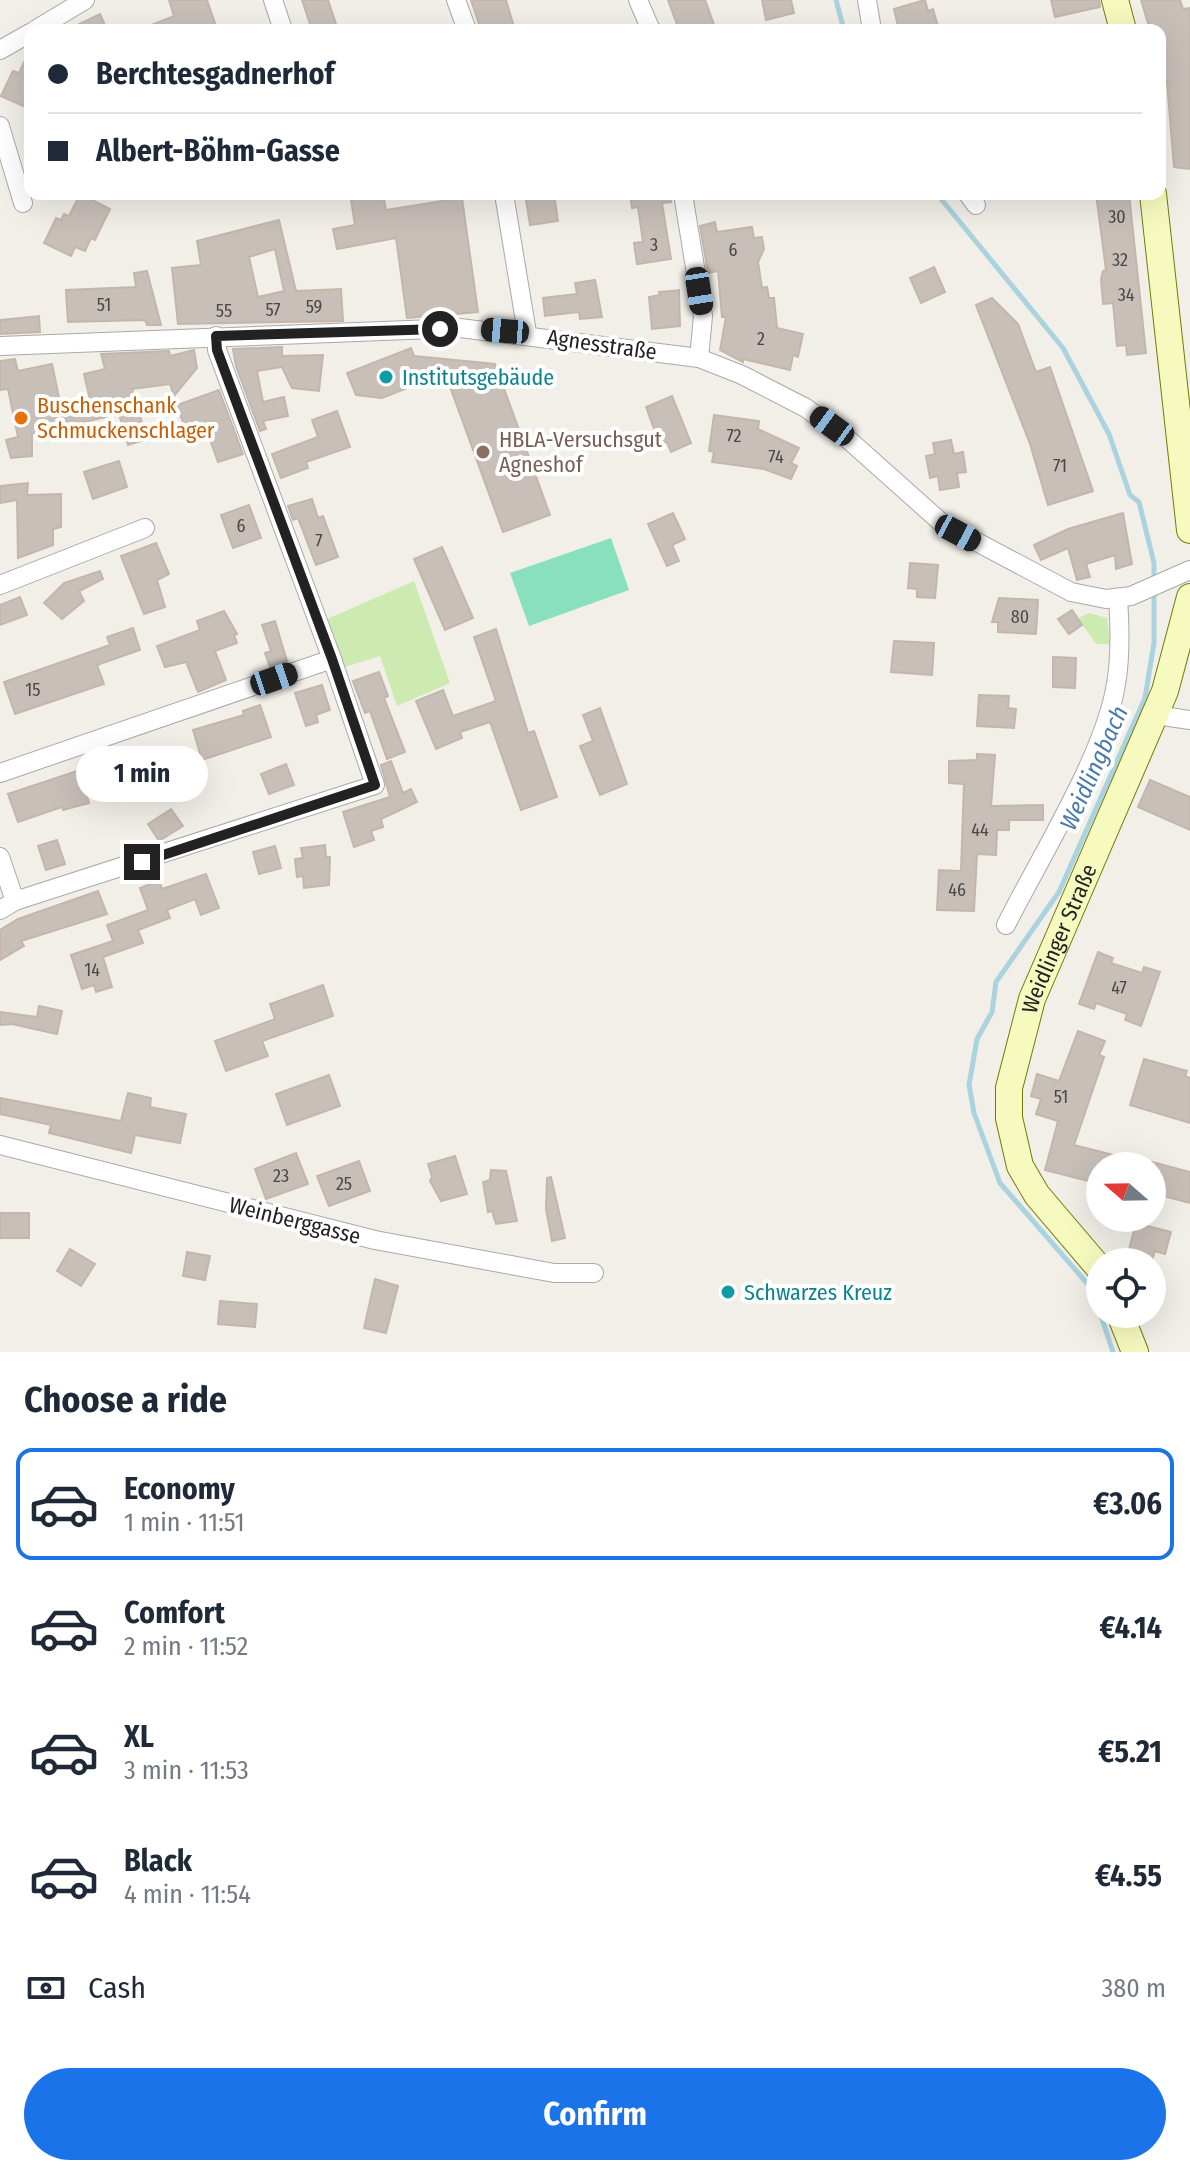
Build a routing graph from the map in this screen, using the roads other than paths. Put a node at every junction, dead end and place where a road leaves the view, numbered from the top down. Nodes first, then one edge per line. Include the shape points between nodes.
1 (85, 0) edge
2 (273, 0) edge
3 (456, 0) edge
4 (638, 0) edge
5 (867, 0) edge
6 (1115, 0) edge
7 (44, 24) edge
8 (281, 24) edge
9 (465, 24) edge
10 (648, 24) edge
11 (871, 24) edge
12 (1121, 24) edge
13 (24, 36) edge
14 (0, 50) edge
15 (0, 126) edge
16 (505, 200) edge
17 (684, 200) edge
18 (1154, 200) edge
19 (23, 203) dead end
20 (527, 333) junction
21 (216, 336) junction
22 (0, 346) edge
23 (699, 358) junction
24 (145, 528) dead end
25 (1190, 530) edge
26 (1190, 570) edge
27 (0, 585) edge
28 (1190, 597) edge
29 (1123, 603) junction
30 (332, 659) junction
31 (1156, 715) junction
32 (1190, 720) edge
33 (0, 773) edge
34 (0, 857) edge
35 (8, 906) edge
36 (1006, 925) dead end
37 (0, 1145) edge
38 (1086, 1253) edge
39 (594, 1273) dead end
40 (1126, 1328) edge
41 (1135, 1352) edge

1 - 7 street
2 - 8 street
3 - 9 street
4 - 10 street
5 - 11 street
6 - 12 main road
13 - 14 street
15 - 19 street
16 - 20 street
17 - 23 street via 703,316
18 - 25 main road
20 - 21 street, Agnesstraße via 460,328
20 - 23 street, Agnesstraße
21 - 22 street, Agnesstraße
21 - 30 street
23 - 29 street, Agnesstraße via 817,415 949,528 1071,592
24 - 27 street
26 - 29 street
28 - 31 main road, Weidlinger Straße
29 - 36 street via 1116,686 1093,752
30 - 33 street
30 - 35 street via 375,785
31 - 32 street
31 - 38 main road, Weidlinger Straße via 1032,999 1009,1088 1009,1118 1020,1166 1037,1195
34 - 35 street
37 - 39 street, Weinberggasse via 375,1240 554,1273
40 - 41 main road

